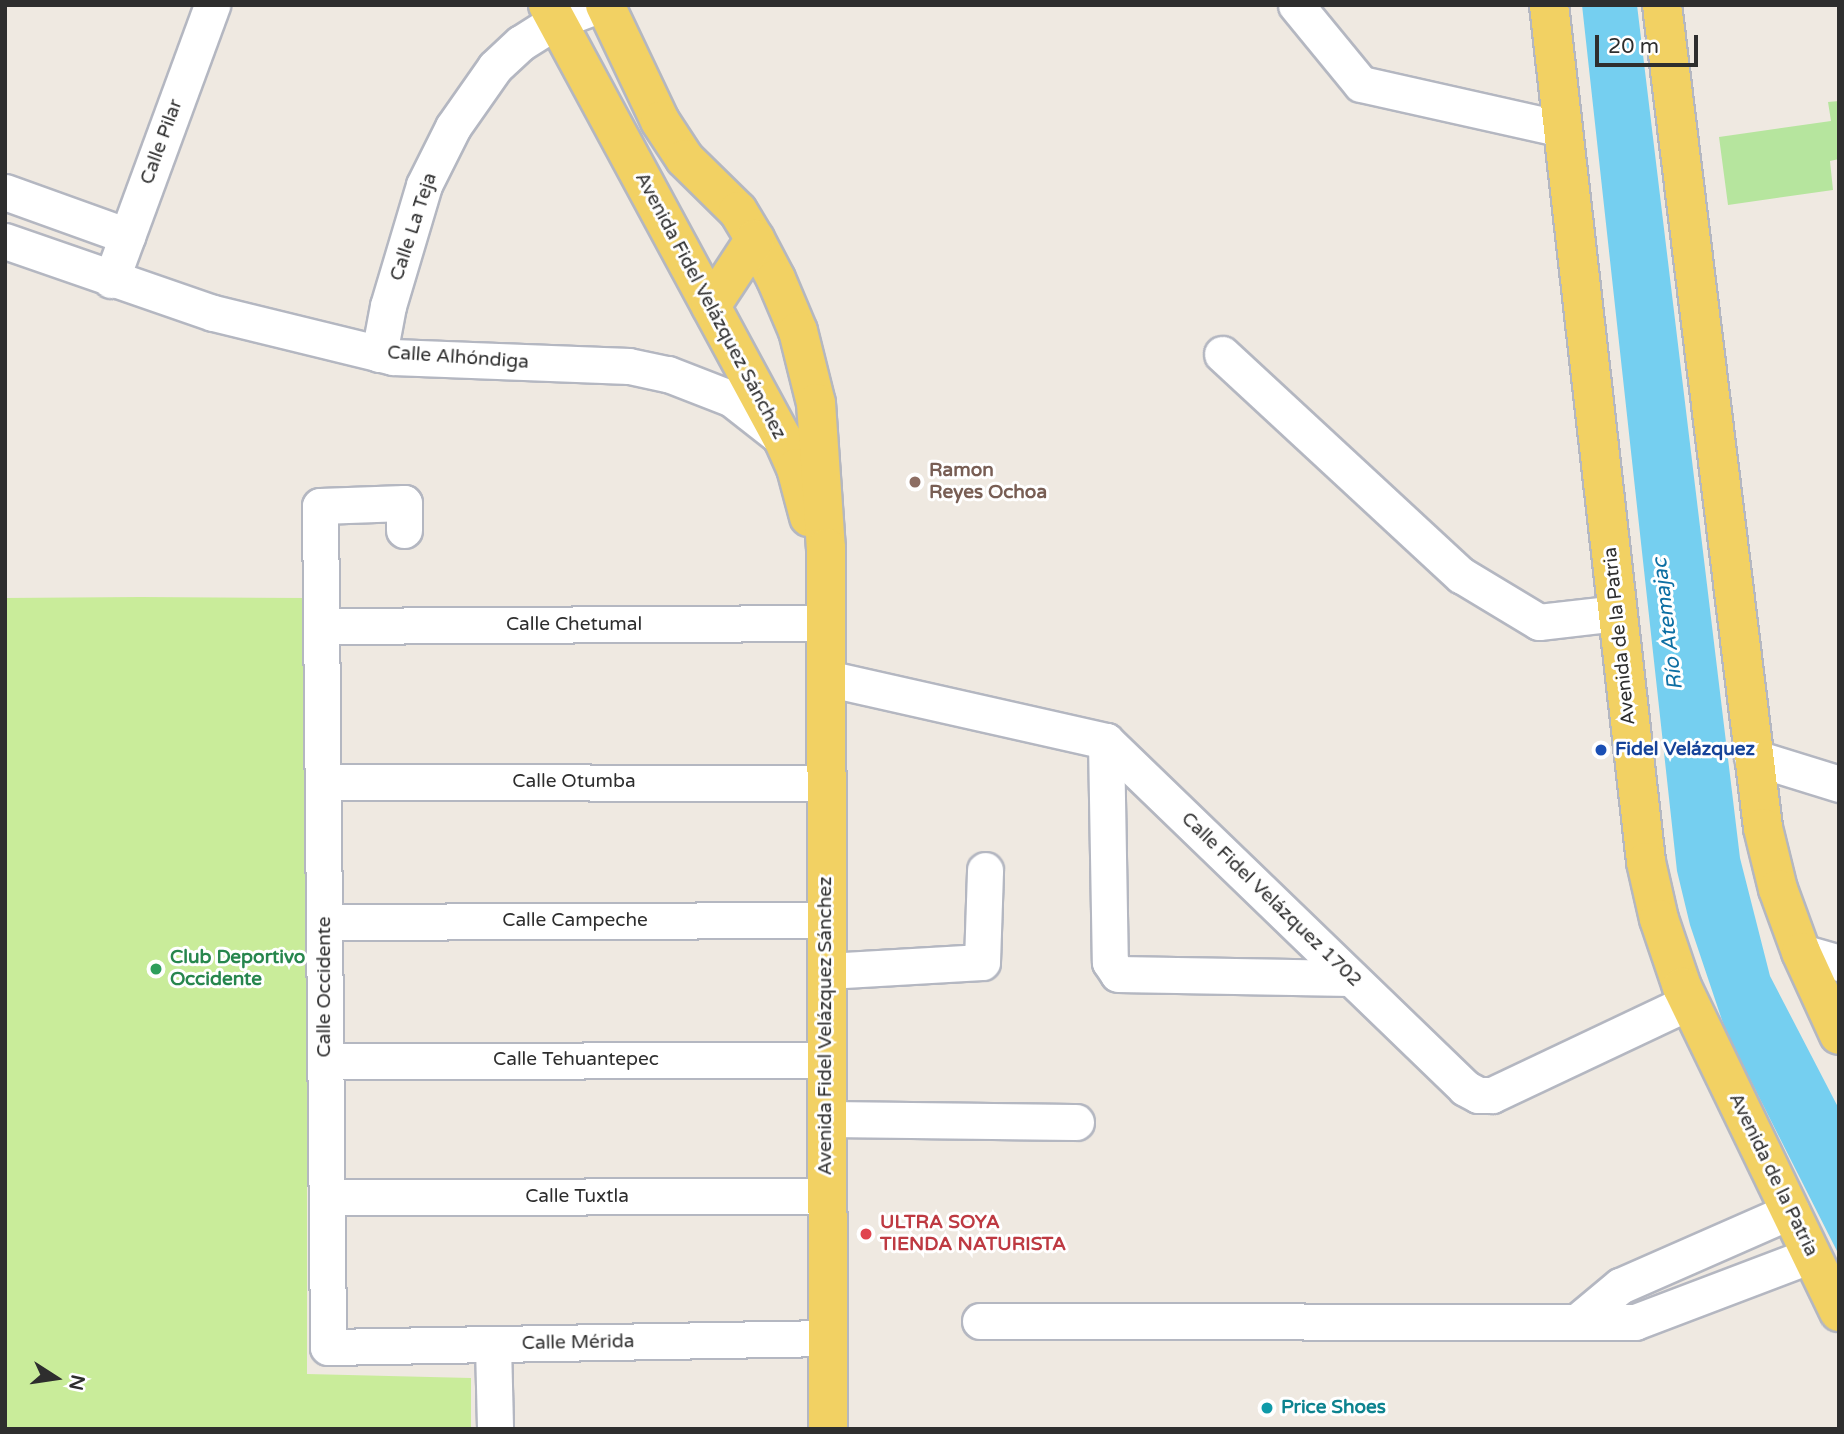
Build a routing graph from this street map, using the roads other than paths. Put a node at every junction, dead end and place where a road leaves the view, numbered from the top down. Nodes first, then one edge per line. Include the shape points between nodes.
1 (212, 5) edge
2 (599, 5) edge
3 (605, 5) edge
4 (1296, 5) edge
5 (1549, 5) edge
6 (1662, 5) edge
7 (552, 13) edge
8 (1563, 129) junction
9 (5, 192) edge
10 (127, 236) junction
11 (755, 239) junction
12 (5, 241) edge
13 (111, 280) junction
14 (711, 306) junction
15 (379, 354) junction
16 (1222, 354) dead end
17 (783, 439) junction
18 (821, 440) junction
19 (404, 530) dead end
20 (1618, 612) junction
21 (826, 623) junction
22 (321, 626) junction
23 (826, 678) junction
24 (1106, 741) junction
25 (1752, 757) junction
26 (323, 782) junction
27 (826, 783) junction
28 (1839, 784) edge
29 (985, 870) dead end
30 (826, 920) junction
31 (324, 922) junction
32 (1801, 952) junction
33 (1839, 963) edge
34 (827, 971) junction
35 (1351, 978) junction
36 (1689, 1003) junction
37 (1839, 1035) edge
38 (826, 1060) junction
39 (325, 1061) junction
40 (827, 1119) junction
41 (1076, 1122) dead end
42 (827, 1196) junction
43 (327, 1197) junction
44 (1791, 1211) junction
45 (1811, 1255) junction
46 (1839, 1312) edge
47 (980, 1321) dead end
48 (1578, 1321) junction
49 (828, 1338) junction
50 (493, 1345) junction
51 (328, 1348) joint
52 (495, 1429) edge
53 (828, 1429) edge

1 - 10 street, Calle Pilar
2 - 7 street, Calle La Teja
3 - 11 main road, Avenida Fidel Velázquez Sánchez via 660,121 685,159 738,211
4 - 8 street via 1362,84
5 - 8 main road, Avenida de la Patria
6 - 25 main road
7 - 14 main road, Avenida Fidel Velázquez Sánchez
7 - 15 street, Calle La Teja via 495,67 453,127 424,186 388,306
8 - 20 main road, Avenida de la Patria
9 - 10 street
10 - 13 street, Calle Pilar
11 - 14 main road
11 - 18 main road, Avenida Fidel Velázquez Sánchez via 798,331
12 - 13 street, Calle Alhóndiga
13 - 15 street, Calle Alhóndiga via 226,316
14 - 17 main road, Avenida Fidel Velázquez Sánchez
15 - 17 street, Calle Alhóndiga via 629,366 668,374 732,399
16 - 20 street via 1461,575 1539,622
17 - 18 street
17 - 21 main road, Avenida Fidel Velázquez Sánchez via 806,498
18 - 21 main road, Avenida Fidel Velázquez Sánchez
19 - 22 street, Calle Occidente via 404,503 320,506
20 - 36 main road, Avenida de la Patria via 1646,862 1659,919
21 - 22 street, Calle Chetumal
21 - 23 main road, Avenida Fidel Velázquez Sánchez
22 - 26 street, Calle Occidente
23 - 24 street
23 - 27 main road, Avenida Fidel Velázquez Sánchez
24 - 35 street, Calle Fidel Velázquez 1702
24 - 35 street via 1110,962 1118,974
25 - 28 street
25 - 32 main road via 1778,889
26 - 27 street, Calle Otumba
26 - 31 street, Calle Occidente
27 - 30 main road, Avenida Fidel Velázquez Sánchez
29 - 34 street via 982,962
30 - 31 street, Calle Campeche
30 - 34 main road, Avenida Fidel Velázquez Sánchez
31 - 39 street, Calle Occidente
32 - 33 street
32 - 37 main road
34 - 38 main road, Avenida Fidel Velázquez Sánchez
35 - 36 street, Calle Fidel Velázquez 1702 via 1465,1088 1478,1095 1492,1095
36 - 44 main road, Avenida de la Patria
38 - 39 street, Calle Tehuantepec
38 - 40 main road, Avenida Fidel Velázquez Sánchez
39 - 43 street, Calle Occidente
40 - 41 street
40 - 42 main road, Avenida Fidel Velázquez Sánchez
42 - 43 street, Calle Tuxtla
42 - 49 main road, Avenida Fidel Velázquez Sánchez
43 - 51 street, Calle Occidente
44 - 45 main road, Avenida de la Patria
44 - 48 street via 1620,1286
45 - 46 main road, Avenida de la Patria
45 - 48 street via 1635,1322
47 - 48 street
49 - 50 street, Calle Mérida
49 - 53 main road, Avenida Fidel Velázquez Sánchez
50 - 51 street, Calle Mérida
50 - 52 street

